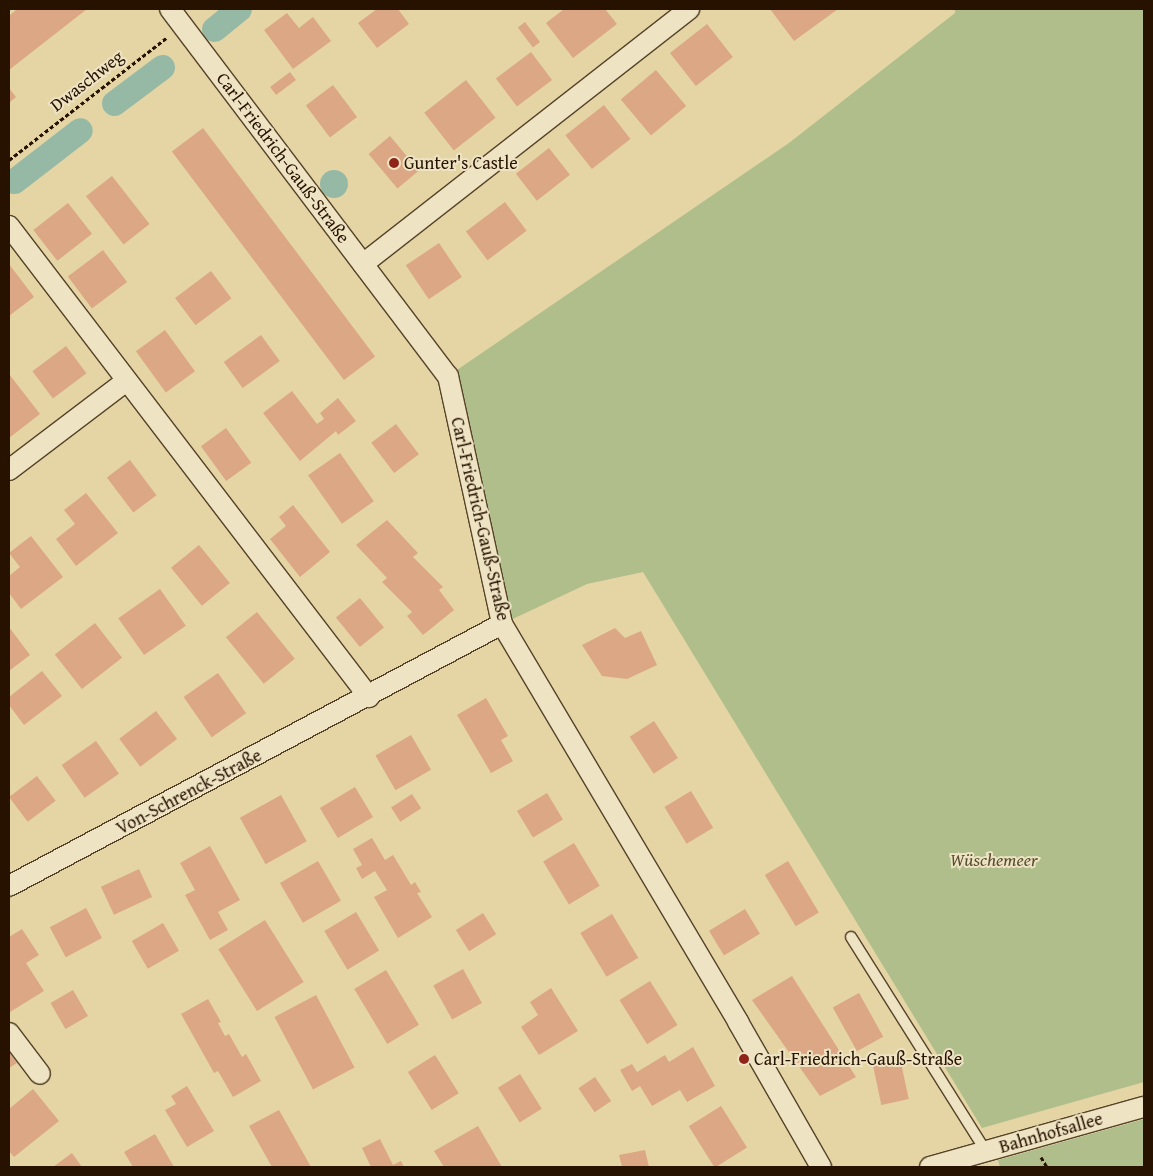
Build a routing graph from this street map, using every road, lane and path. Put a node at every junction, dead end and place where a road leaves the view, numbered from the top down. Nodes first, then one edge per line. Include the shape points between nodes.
1 (170, 9) edge
2 (689, 9) edge
3 (183, 25) junction
4 (9, 160) edge
5 (9, 226) edge
6 (363, 264) junction
7 (125, 382) junction
8 (9, 470) edge
9 (502, 624) junction
10 (369, 697) junction
11 (9, 886) edge
12 (851, 937) dead end
13 (9, 1033) edge
14 (40, 1074) dead end
15 (1144, 1107) edge
16 (986, 1151) junction
17 (821, 1167) edge
18 (930, 1167) edge

1 - 3 street, Carl-Friedrich-Gauß-Straße
2 - 6 street
3 - 4 path, Dwaschweg
3 - 6 street, Carl-Friedrich-Gauß-Straße
5 - 7 street
6 - 9 street, Carl-Friedrich-Gauß-Straße via 448,376
7 - 8 street
7 - 10 street
9 - 10 street, Von-Schrenck-Straße
9 - 17 street, Carl-Friedrich-Gauß-Straße
10 - 11 street, Von-Schrenck-Straße
12 - 16 lane
13 - 14 street
15 - 16 street, Bahnhofsallee
16 - 18 street, Bahnhofsallee

